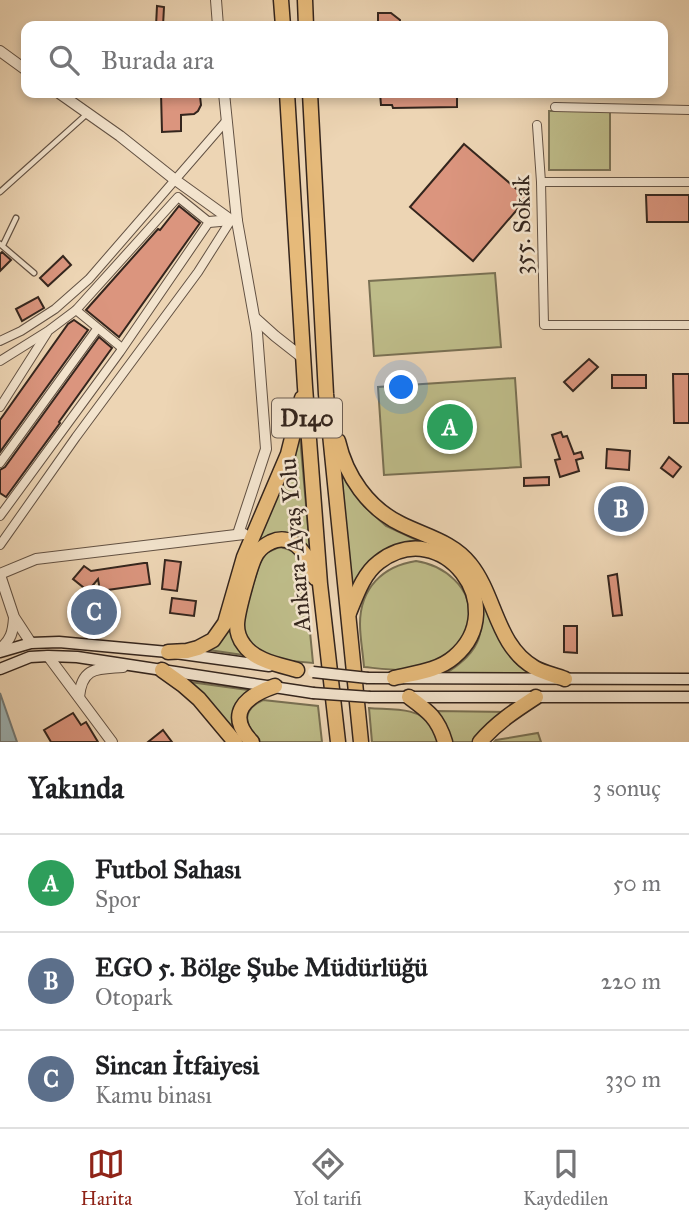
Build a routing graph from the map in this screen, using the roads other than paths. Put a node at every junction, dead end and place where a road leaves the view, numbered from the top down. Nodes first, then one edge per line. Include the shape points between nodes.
1 (216, 0) edge
2 (281, 0) edge
3 (305, 0) edge
4 (218, 21) edge
5 (283, 21) edge
6 (306, 21) edge
7 (0, 51) edge
8 (21, 66) edge
9 (66, 98) edge
10 (225, 98) edge
11 (287, 98) edge
12 (310, 98) edge
13 (555, 107) dead end
14 (689, 110) edge
15 (88, 113) junction
16 (227, 120) junction
17 (537, 125) dead end
18 (174, 179) junction
19 (541, 182) junction
20 (689, 182) edge
21 (0, 192) edge
22 (16, 218) dead end
23 (234, 221) junction
24 (209, 222) junction
25 (2, 245) edge
26 (34, 273) dead end
27 (76, 310) junction
28 (254, 318) junction
29 (689, 325) edge
30 (97, 329) junction
31 (48, 331) junction
32 (0, 341) edge
33 (122, 348) junction
34 (303, 358) junction
35 (0, 361) edge
36 (305, 387) junction
37 (326, 394) junction
38 (0, 407) edge
39 (0, 463) edge
40 (0, 516) edge
41 (254, 533) junction
42 (238, 534) junction
43 (0, 545) edge
44 (0, 575) edge
45 (323, 613) junction
46 (348, 614) junction
47 (14, 617) junction
48 (31, 643) junction
49 (0, 651) edge
50 (169, 652) junction
51 (48, 656) junction
52 (134, 665) junction
53 (1, 669) edge
54 (162, 670) junction
55 (297, 670) junction
56 (394, 678) junction
57 (565, 679) junction
58 (689, 679) edge
59 (275, 686) junction
60 (409, 696) junction
61 (536, 696) junction
62 (79, 697) junction
63 (689, 697) edge
64 (337, 737) edge
65 (112, 742) edge
66 (235, 742) edge
67 (252, 742) edge
68 (360, 742) edge
69 (445, 742) edge
70 (480, 742) edge

1 - 4 street
2 - 5 highway
3 - 6 highway
7 - 8 street
9 - 15 street
10 - 16 street
11 - 34 highway, Ankara-Ayaş Yolu / D140
12 - 37 highway, Ankara-Ayaş Yolu / D140
13 - 14 street
15 - 18 street
15 - 21 lane
16 - 18 street
16 - 23 street
17 - 19 street, 355. Sokak
18 - 23 street
18 - 32 street via 70,298
19 - 20 street
19 - 29 street, 355. Sokak via 544,325
22 - 25 lane
23 - 24 street
23 - 28 street
23 - 43 street
24 - 27 street via 178,197
24 - 33 street
25 - 26 lane
27 - 30 street
27 - 31 street
28 - 34 street
28 - 42 street via 266,449
30 - 33 street
30 - 39 street
31 - 35 street
31 - 38 street
33 - 40 street
34 - 36 highway, Ankara-Ayaş Yolu / D140
36 - 41 highway via 288,454
36 - 45 highway, Ankara-Ayaş Yolu / D140
37 - 46 highway, Ankara-Ayaş Yolu / D140
37 - 57 highway via 344,463 370,502 400,523 457,551 477,574 504,632 523,660
41 - 42 street
41 - 50 highway via 225,623 213,640 198,648
42 - 44 street via 36,559
44 - 47 street
45 - 55 highway via 312,566 300,548 277,540 258,552 239,613 239,637 255,656
45 - 64 highway, Ankara-Ayaş Yolu / D140
46 - 56 highway via 362,582 377,563 394,554 430,550 463,571 475,600 476,615 468,640 452,659
46 - 68 highway, Ankara-Ayaş Yolu / D140
47 - 48 street
47 - 49 street via 9,642
48 - 49 main road
48 - 50 main road
50 - 55 main road
51 - 52 main road
51 - 53 main road via 30,657
51 - 62 street
52 - 54 main road
52 - 62 street via 88,674
54 - 59 main road
54 - 66 highway via 199,699
55 - 56 main road, bridge
56 - 57 main road
57 - 58 main road
59 - 60 main road, bridge via 313,693
59 - 67 highway via 257,692 243,704 239,721
60 - 61 main road
60 - 69 highway via 431,714
61 - 63 main road
61 - 70 highway
62 - 65 street

